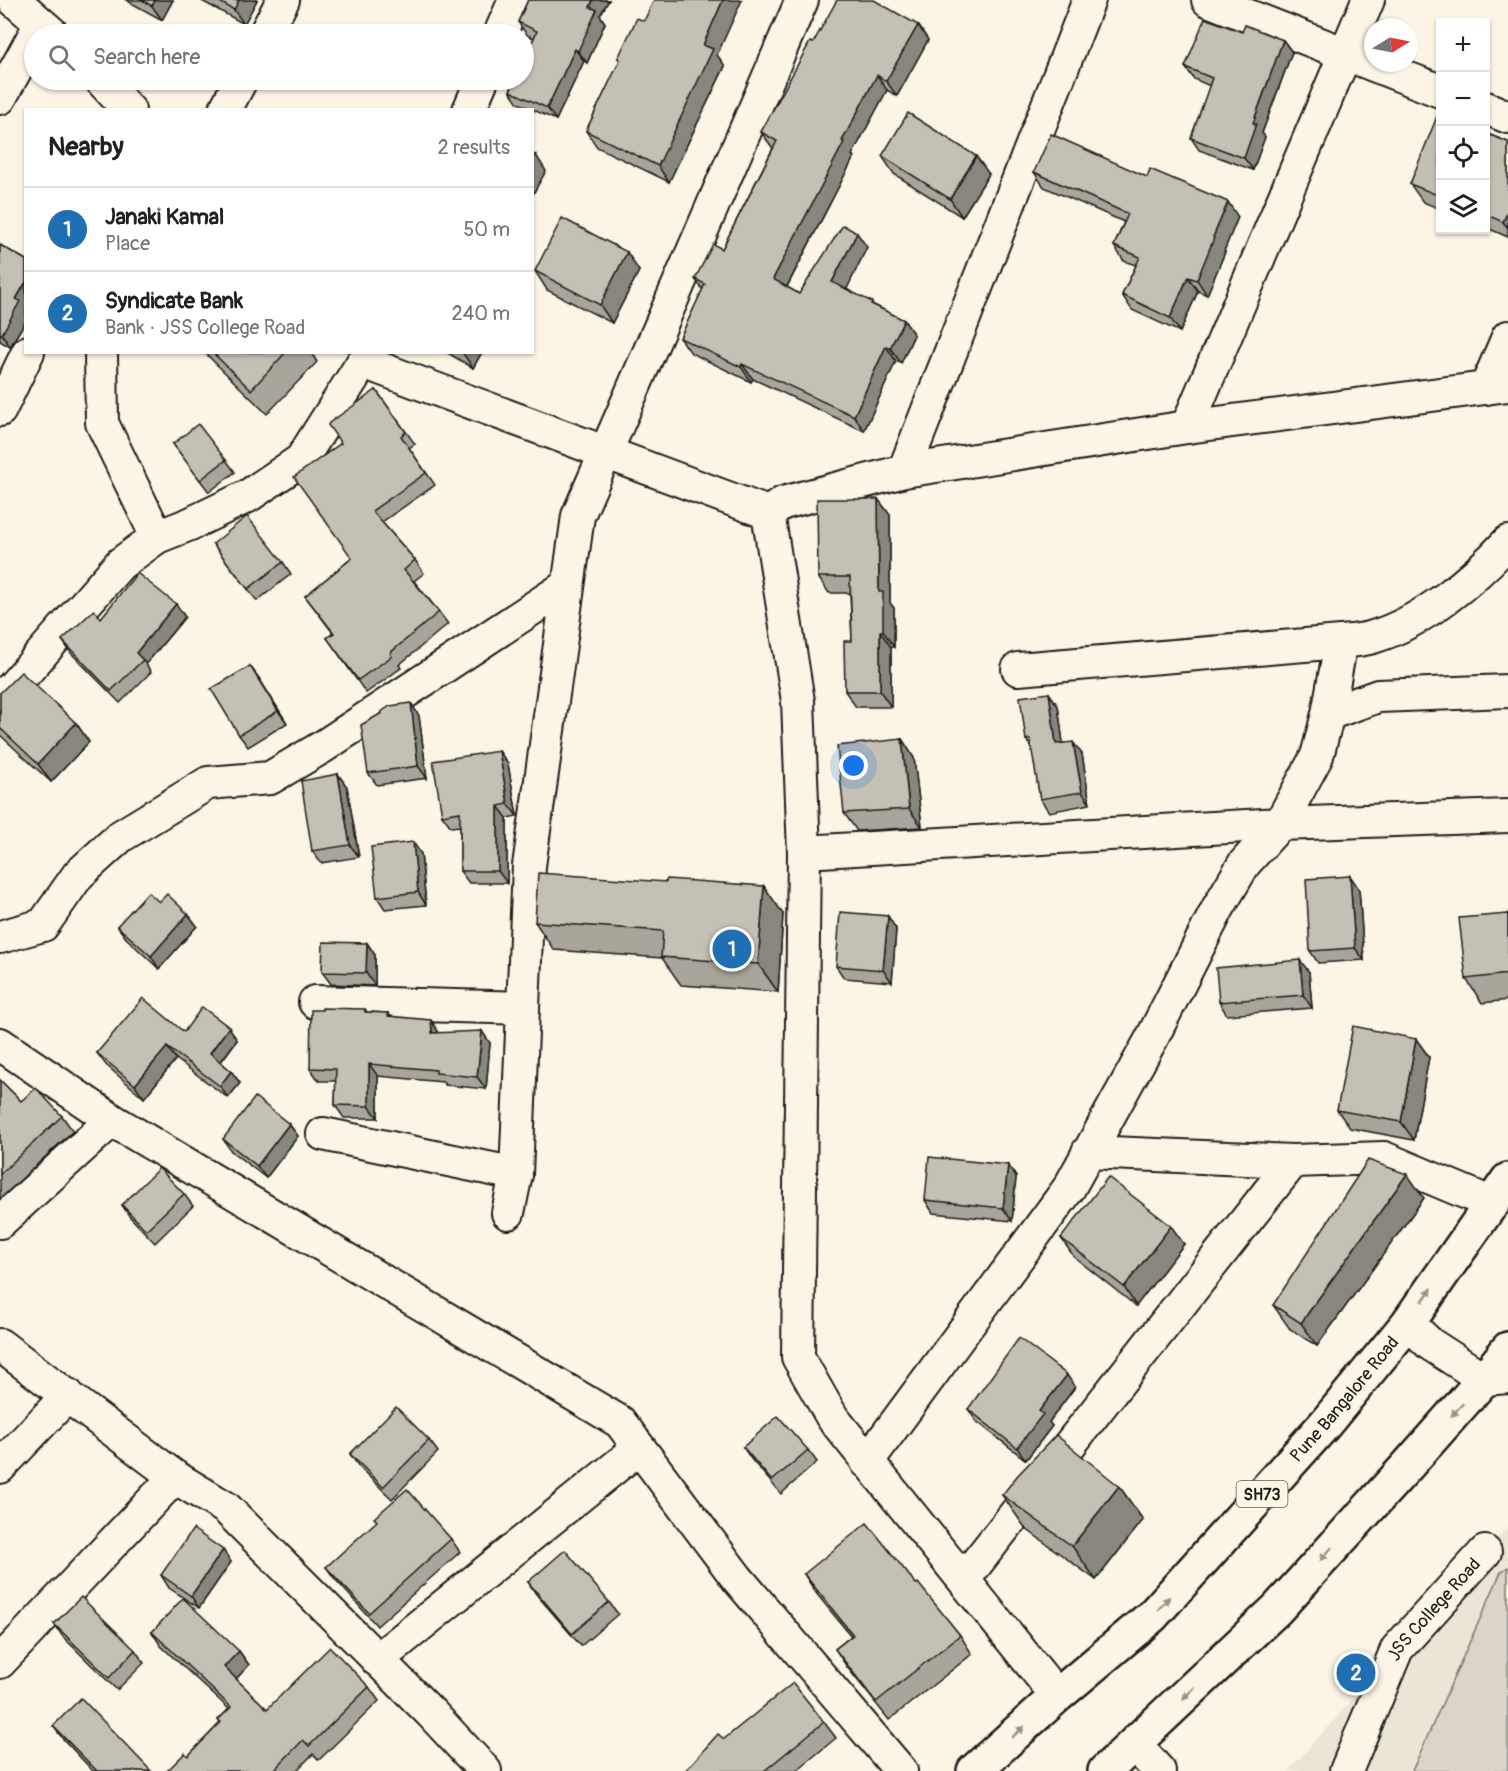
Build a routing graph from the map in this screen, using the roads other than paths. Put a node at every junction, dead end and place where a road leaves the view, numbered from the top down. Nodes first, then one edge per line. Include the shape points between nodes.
1 (15, 0) edge
2 (283, 0) edge
3 (515, 0) edge
4 (802, 0) edge
5 (1089, 0) edge
6 (1208, 0) edge
7 (1368, 0) edge
8 (34, 24) edge
9 (270, 24) edge
10 (504, 24) edge
11 (1346, 53) junction
12 (24, 59) edge
13 (1436, 89) edge
14 (236, 90) edge
15 (478, 90) edge
16 (104, 92) edge
17 (0, 98) edge
18 (126, 108) edge
19 (226, 108) edge
20 (470, 108) edge
21 (1490, 110) edge
22 (1508, 117) edge
23 (1508, 337) edge
24 (27, 354) edge
25 (101, 354) edge
26 (361, 356) edge
27 (1497, 386) edge
28 (0, 410) edge
29 (1187, 427) junction
30 (606, 451) junction
31 (904, 471) junction
32 (768, 513) junction
33 (157, 537) junction
34 (1508, 542) edge
35 (568, 585) junction
36 (1341, 642) junction
37 (1018, 669) dead end
38 (1508, 691) edge
39 (0, 694) edge
40 (1328, 714) junction
41 (1508, 816) edge
42 (1280, 824) junction
43 (804, 852) junction
44 (0, 937) edge
45 (315, 1002) dead end
46 (523, 1008) junction
47 (0, 1044) edge
48 (112, 1120) junction
49 (323, 1134) dead end
50 (1088, 1152) junction
51 (1293, 1161) junction
52 (516, 1174) junction
53 (1500, 1192) edge
54 (508, 1213) dead end
55 (0, 1222) edge
56 (1407, 1323) junction
57 (0, 1345) edge
58 (1508, 1348) edge
59 (1496, 1378) edge
60 (68, 1395) junction
61 (639, 1448) junction
62 (867, 1462) junction
63 (0, 1467) edge
64 (175, 1477) junction
65 (1485, 1552) dead end
66 (963, 1579) junction
67 (377, 1660) junction
68 (0, 1662) edge
69 (1057, 1696) junction
70 (1136, 1745) junction
71 (485, 1771) edge
72 (901, 1771) edge
73 (974, 1771) edge
74 (1106, 1771) edge
75 (1159, 1771) edge
76 (1346, 1771) edge

1 - 8 street
2 - 9 street
3 - 10 street
4 - 30 street
5 - 31 street
6 - 11 street
7 - 11 street
11 - 13 street
11 - 29 street
12 - 17 street
14 - 19 street
15 - 20 street
16 - 18 street
21 - 22 street
23 - 27 street
24 - 28 street
25 - 33 street via 102,423
26 - 30 street
26 - 33 street via 301,460 248,496
27 - 29 street
29 - 31 street
30 - 32 street
30 - 35 street via 578,516
31 - 32 street via 783,503
32 - 43 street via 798,700
33 - 39 street via 120,564 9,691
34 - 36 street via 1487,565 1402,626 1371,638
35 - 44 street via 270,778 208,783 121,836 78,875 43,925
35 - 46 street via 529,866
36 - 37 street
36 - 40 street
38 - 40 street via 1378,696
40 - 42 street via 1317,756
41 - 42 street
42 - 43 street
42 - 50 street via 1244,864 1218,908
43 - 62 street via 798,1357 832,1417
45 - 46 street
46 - 52 street
47 - 48 street
48 - 55 street
48 - 61 street via 620,1422
49 - 52 street
50 - 51 street
50 - 62 street via 1069,1188
51 - 53 street via 1384,1158
51 - 66 street
52 - 54 street
56 -> 53 main road, Pune Bangalore Road / SH73
56 - 59 street via 1430,1344
69 -> 56 main road, Pune Bangalore Road / SH73 via 1152,1616 1325,1424
57 - 60 street
58 - 59 main road
59 -> 70 main road via 1276,1609
60 - 63 street
60 - 64 street
61 - 67 street
61 - 72 street via 737,1578
62 - 66 street
64 - 67 street via 226,1508
64 - 68 street
65 - 76 street, JSS College Road via 1397,1649
66 - 69 street
67 - 71 street
73 -> 69 main road, Pune Bangalore Road / SH73
70 - 74 main road
70 - 75 street

